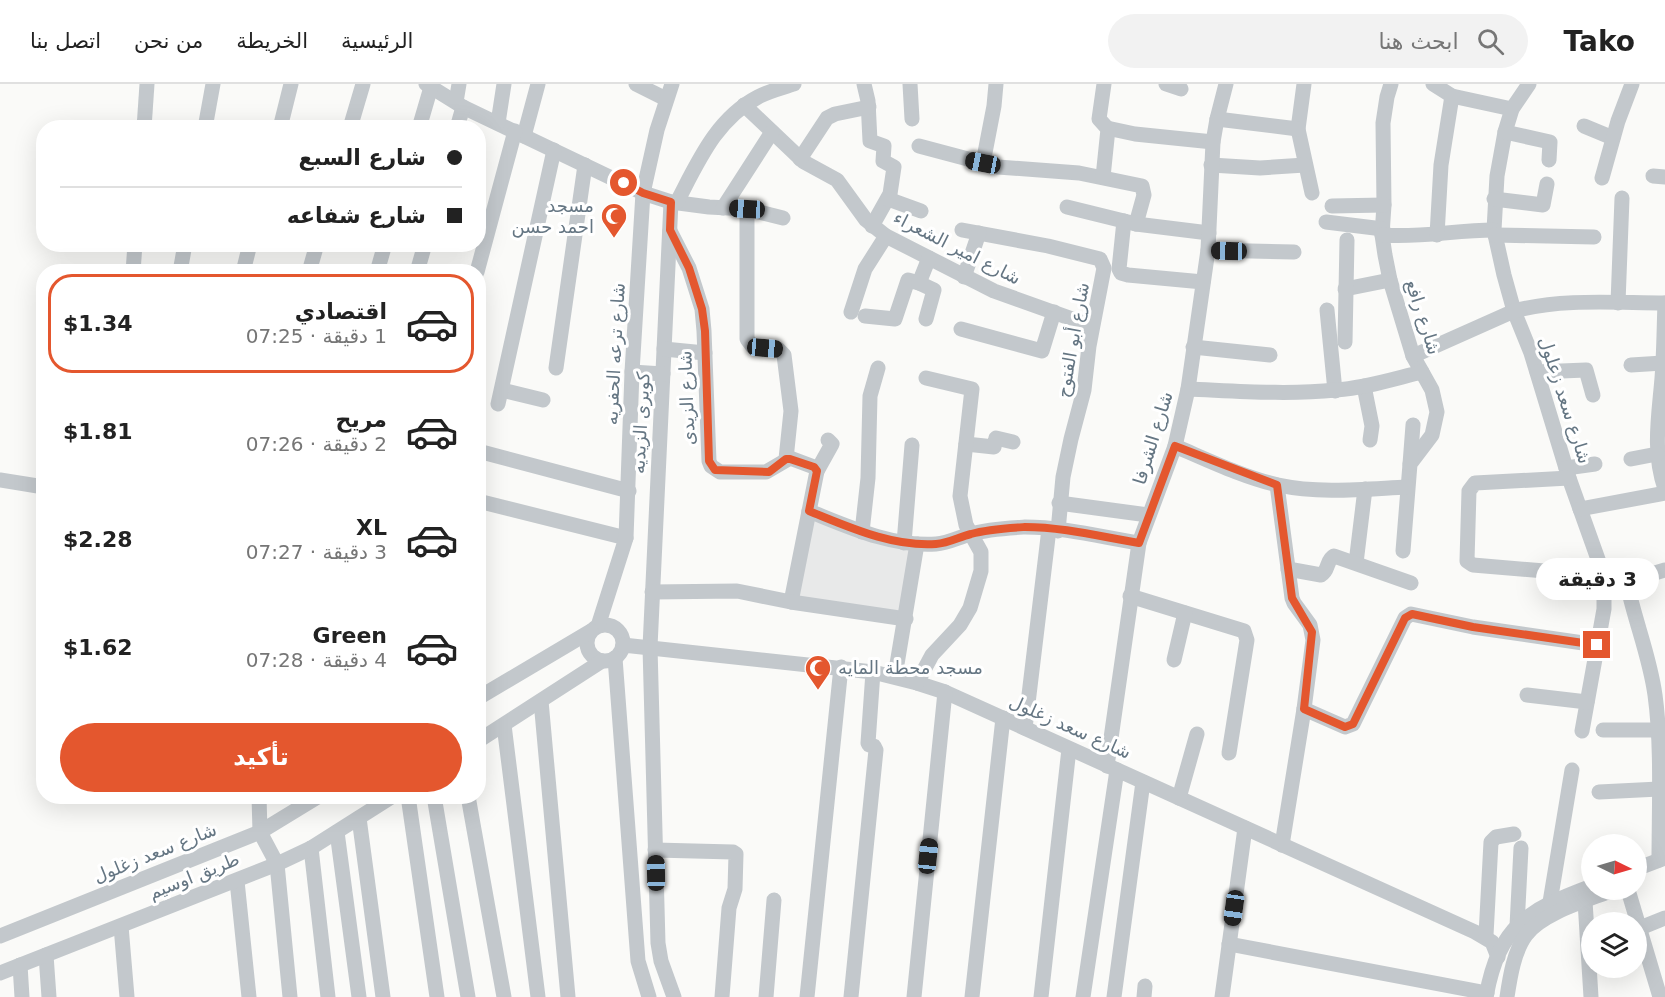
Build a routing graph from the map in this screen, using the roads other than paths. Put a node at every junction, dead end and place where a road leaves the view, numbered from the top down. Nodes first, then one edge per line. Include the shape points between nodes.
1 (147, 84) edge
2 (213, 84) edge
3 (291, 84) edge
4 (363, 84) edge
5 (459, 84) edge
6 (504, 84) edge
7 (538, 84) edge
8 (636, 84) edge
9 (794, 84) edge
10 (864, 84) edge
11 (910, 84) edge
12 (996, 84) edge
13 (1104, 84) edge
14 (1226, 84) edge
15 (1304, 84) edge
16 (1391, 84) edge
17 (1529, 84) edge
18 (1632, 84) edge
19 (429, 85) edge
20 (1437, 85) edge
21 (669, 91) edge
22 (1452, 96) junction
23 (460, 105) junction
24 (744, 105) junction
25 (869, 107) junction
26 (1512, 109) junction
27 (912, 119) dead end
28 (1217, 119) junction
29 (145, 120) edge
30 (206, 120) edge
31 (282, 120) edge
32 (352, 120) edge
33 (421, 120) edge
34 (459, 120) edge
35 (498, 123) junction
36 (1584, 126) dead end
37 (1107, 128) junction
38 (1298, 129) junction
39 (772, 132) junction
40 (1505, 132) junction
41 (520, 134) junction
42 (1613, 138) junction
43 (1214, 142) junction
44 (919, 146) dead end
45 (554, 150) junction
46 (800, 159) junction
47 (1549, 160) dead end
48 (983, 163) junction
49 (585, 165) junction
50 (1211, 165) junction
51 (1305, 165) junction
52 (1103, 177) junction
53 (1602, 178) dead end
54 (1547, 184) dead end
55 (643, 193) junction
56 (1312, 193) dead end
57 (1622, 198) dead end
58 (888, 199) junction
59 (1494, 200) junction
60 (674, 202) junction
61 (1384, 205) junction
62 (1332, 206) dead end
63 (1067, 207) dead end
64 (723, 208) junction
65 (747, 209) junction
66 (921, 211) dead end
67 (783, 218) dead end
68 (1326, 222) dead end
69 (1130, 223) junction
70 (872, 226) junction
71 (670, 230) junction
72 (963, 230) dead end
73 (1382, 232) junction
74 (1495, 232) junction
75 (979, 233) junction
76 (1209, 234) junction
77 (1437, 235) junction
78 (886, 236) junction
79 (1594, 237) dead end
80 (1347, 240) dead end
81 (486, 243) edge
82 (1208, 250) junction
83 (1294, 252) dead end
84 (929, 258) junction
85 (964, 277) junction
86 (1390, 280) junction
87 (1203, 282) junction
88 (919, 283) junction
89 (1345, 289) junction
90 (1618, 303) junction
91 (1665, 303) edge
92 (1327, 310) dead end
93 (1515, 311) junction
94 (1054, 312) junction
95 (926, 319) dead end
96 (1092, 326) junction
97 (961, 328) dead end
98 (1345, 342) dead end
99 (1193, 347) junction
100 (664, 349) junction
101 (705, 353) junction
102 (1270, 355) dead end
103 (1413, 356) junction
104 (1630, 365) dead end
105 (1664, 367) edge
106 (556, 368) dead end
107 (878, 368) dead end
108 (632, 372) junction
109 (1422, 372) junction
110 (1537, 372) junction
111 (663, 374) junction
112 (926, 378) dead end
113 (1364, 386) junction
114 (1188, 389) junction
115 (1335, 391) junction
116 (1593, 394) dead end
117 (543, 400) dead end
118 (1413, 425) dead end
119 (828, 440) dead end
120 (1371, 440) dead end
121 (1013, 442) dead end
122 (966, 444) junction
123 (912, 445) dead end
124 (1175, 446) junction
125 (486, 453) edge
126 (1657, 454) junction
127 (786, 459) junction
128 (1631, 459) dead end
129 (1410, 464) junction
130 (1595, 464) dead end
131 (817, 471) junction
132 (1567, 473) junction
133 (0, 480) edge
134 (1277, 485) junction
135 (36, 486) edge
136 (1407, 487) junction
137 (1365, 489) junction
138 (1665, 489) edge
139 (628, 491) junction
140 (1665, 494) edge
141 (486, 503) edge
142 (1059, 503) junction
143 (1580, 509) junction
144 (809, 511) junction
145 (1148, 515) junction
146 (1053, 530) junction
147 (862, 532) junction
148 (971, 534) junction
149 (626, 538) junction
150 (910, 543) junction
151 (1139, 543) junction
152 (1403, 550) dead end
153 (1356, 563) junction
154 (1288, 569) junction
155 (1665, 570) edge
156 (1604, 576) junction
157 (1411, 583) dead end
158 (652, 592) junction
159 (1130, 596) junction
160 (791, 602) junction
161 (1632, 606) junction
162 (1604, 609) junction
163 (1185, 613) junction
164 (906, 620) junction
165 (595, 628) junction
166 (1597, 645) junction
167 (650, 647) junction
168 (613, 655) junction
169 (1174, 660) dead end
170 (842, 667) junction
171 (873, 672) junction
172 (895, 676) junction
173 (917, 682) junction
174 (945, 692) junction
175 (486, 693) edge
176 (1527, 695) dead end
177 (541, 701) junction
178 (1587, 702) junction
179 (1304, 709) junction
180 (1003, 718) junction
181 (504, 725) junction
182 (1024, 728) junction
183 (1603, 730) dead end
184 (1658, 730) junction
185 (1582, 731) dead end
186 (1197, 734) dead end
187 (486, 736) edge
188 (1069, 749) junction
189 (1229, 753) dead end
190 (1112, 768) junction
191 (1572, 770) dead end
192 (1143, 782) junction
193 (1659, 789) junction
194 (1599, 792) dead end
195 (1179, 798) junction
196 (259, 804) edge
197 (306, 804) edge
198 (381, 804) edge
199 (409, 804) edge
200 (435, 804) edge
201 (469, 804) edge
202 (359, 818) junction
203 (1245, 828) junction
204 (260, 832) junction
205 (337, 832) junction
206 (628, 832) junction
207 (655, 832) junction
208 (1514, 834) dead end
209 (1282, 845) junction
210 (311, 848) junction
211 (1521, 848) dead end
212 (656, 850) junction
213 (1663, 862) edge
214 (277, 864) junction
215 (1647, 866) edge
216 (1647, 873) edge
217 (237, 881) junction
218 (1581, 890) edge
219 (774, 900) dead end
220 (1585, 901) joint
221 (1550, 902) junction
222 (1665, 918) edge
223 (1647, 925) edge
224 (121, 926) junction
225 (1518, 931) junction
226 (1481, 934) junction
227 (0, 936) edge
228 (1647, 943) edge
229 (1229, 944) junction
230 (46, 955) junction
231 (1498, 957) junction
232 (20, 965) junction
233 (1659, 969) edge
234 (0, 973) edge
235 (1486, 995) edge
236 (22, 997) edge
237 (49, 997) edge
238 (127, 997) edge
239 (249, 997) edge
240 (290, 997) edge
241 (328, 997) edge
242 (359, 997) edge
243 (383, 997) edge
244 (437, 997) edge
245 (468, 997) edge
246 (504, 997) edge
247 (538, 997) edge
248 (568, 997) edge
249 (649, 997) edge
250 (674, 997) edge
251 (722, 997) edge
252 (766, 997) edge
253 (807, 997) edge
254 (851, 997) edge
255 (914, 997) edge
256 (972, 997) edge
257 (1041, 997) edge
258 (1083, 997) edge
259 (1114, 997) edge
260 (1221, 997) edge
261 (1507, 997) edge
262 (1591, 997) edge
263 (1660, 997) edge

1 - 29 street
2 - 30 street
3 - 31 street
4 - 32 street
5 - 23 street
6 - 35 street
7 - 41 street
8 - 21 street
9 - 24 street
10 - 25 street
11 - 27 street
12 - 48 street
13 - 37 street via 1099,119
14 - 28 street, شارع الشرفا
15 - 38 street
16 - 61 street, شارع رافع via 1383,123
17 - 26 street, شارع سعد زعلول
18 - 42 street
19 - 23 street
19 - 33 street
20 - 22 street
21 - 55 street, شارع ترعه الحفريه
22 - 26 street
22 - 77 street
23 - 34 street
23 - 35 street
24 - 39 street, شارع امير الشعراء
24 - 60 street via 715,133
25 - 46 street via 827,118
25 - 58 street via 870,141 884,146 883,160 894,167
26 - 40 street, شارع سعد زعلول
28 - 38 street
28 - 43 street, شارع الشرفا
35 - 41 street
36 - 42 street
37 - 43 street
37 - 52 street
38 - 51 street
39 - 46 street, شارع امير الشعراء
39 - 64 street
40 - 47 street via 1550,142
40 - 59 street, شارع سعد زعلول
41 - 45 street
41 - 81 street
42 - 53 street
43 - 50 street, شارع الشرفا
44 - 48 street
45 - 49 street
45 - 117 street via 500,397
46 - 70 street, شارع امير الشعراء via 837,180
48 - 52 street
49 - 55 street
49 - 106 street
50 - 51 street
50 - 76 street, شارع الشرفا
51 - 56 street
52 - 69 street via 1143,188 1144,195
54 - 59 street via 1543,205
55 - 60 street
55 - 108 street, شارع ترعه الحفريه
57 - 90 street
58 - 66 street
58 - 70 street
59 - 74 street, شارع سعد زعلول
60 - 64 street
60 - 71 street, كوبرى الزيديه
61 - 62 street
61 - 73 street, شارع رافع
63 - 69 street
64 - 65 street
65 - 67 street
65 - 127 street via 747,339 753,347 778,350 784,355 791,411
68 - 73 street
69 - 76 street
69 - 87 street via 1121,273
70 - 78 street, شارع امير الشعراء
71 - 100 street, كوبرى الزيديه
71 - 101 street, شارع الزيدى via 697,288
72 - 75 street, شارع أبو الفتوح
73 - 77 street via 1405,237
73 - 86 street, شارع رافع
74 - 77 street via 1463,230
74 - 79 street
74 - 93 street, شارع سعد زعلول
75 - 85 street
75 - 96 street, شارع أبو الفتوح via 1100,259 1104,273
76 - 82 street, شارع الشرفا
78 - 84 street, شارع امير الشعراء
78 - 88 street via 865,269 858,314 895,319 908,280
80 - 89 street
82 - 83 street
82 - 87 street, شارع الشرفا
84 - 85 street, شارع امير الشعراء
84 - 88 street
85 - 94 street, شارع امير الشعراء
86 - 89 street
86 - 103 street, شارع رافع
87 - 99 street, شارع الشرفا
88 - 95 street via 934,290
89 - 98 street
90 - 91 street
90 - 93 street via 1561,304
91 - 105 street
92 - 115 street
93 - 103 street
93 - 110 street, شارع سعد زعلول
94 - 96 street, شارع امير الشعراء
94 - 97 street via 1042,351
96 - 142 street, شارع أبو الفتوح via 1084,390
99 - 102 street
99 - 114 street, شارع الشرفا
100 - 101 street
100 - 111 street, كوبرى الزيديه
101 - 127 street, شارع الزيدى via 711,466 720,472 766,472
103 - 109 street, شارع رافع
104 - 105 street
105 - 126 street
107 - 147 street via 870,396
108 - 111 street
108 - 139 street, شارع ترعه الحفريه
109 - 113 street
109 - 129 street, شارع رافع via 1436,401 1436,424 1426,445
110 - 116 street via 1586,370
110 - 132 street, شارع سعد زعلول
111 - 158 street, كوبرى الزيديه
112 - 122 street via 972,389
113 - 115 street
113 - 120 street
114 - 115 street
114 - 124 street, شارع الشرفا
118 - 129 street
119 - 131 street via 832,444
121 - 122 street via 996,438 994,447
122 - 148 street via 960,496
123 - 150 street
124 - 134 street
124 - 145 street, شارع الشرفا
125 - 139 street
126 - 128 street
126 - 138 street
127 - 131 street
129 - 136 street
130 - 132 street
131 - 144 street
132 - 143 street, شارع سعد زعلول
132 - 156 street via 1475,483 1469,491 1467,561
133 - 135 street
134 - 137 street
134 - 154 street
136 - 137 street
136 - 152 street
137 - 153 street
139 - 149 street, شارع ترعه الحفريه
140 - 143 street
141 - 149 street
142 - 145 street
142 - 146 street, شارع أبو الفتوح
143 - 156 street, شارع سعد زعلول
144 - 147 street
144 - 160 street
145 - 151 street, شارع الشرفا
146 - 148 street via 1004,529
146 - 151 street
146 - 182 street, شارع أبو الفتوح
147 - 150 street
148 - 150 street via 937,544
148 - 173 street via 981,552 977,590 960,625 932,655
149 - 165 street, شارع ترعه الحفريه
150 - 164 street
151 - 159 street, شارع الشرفا
153 - 154 street via 1334,556 1321,575
153 - 157 street
154 - 179 street via 1294,603 1312,632
155 - 161 street via 1630,582
156 - 162 street, شارع سعد زعلول
158 - 160 street via 737,591
158 - 167 street, كوبرى الزيديه
159 - 163 street
159 - 190 street, شارع الشرفا
160 - 164 street
161 - 162 street
161 - 184 street via 1653,680
162 - 166 street, شارع سعد زعلول
163 - 169 street
163 - 189 street via 1240,629 1246,635
164 - 172 street
165 - 168 street via 609,625 621,635
165 - 168 street via 587,640 589,650 595,658
165 - 175 street
166 - 178 street, شارع سعد زعلول
166 - 179 street via 1412,614 1405,618 1353,724 1345,727
167 - 168 street, شارع سعد زغلول
167 - 170 street, شارع سعد زغلول
167 - 207 street, كوبرى الزيديه
168 - 177 street
168 - 206 street
170 - 171 street, شارع سعد زغلول
170 - 253 street
171 - 172 street, شارع سعد زغلول
171 - 254 street via 868,742 876,750
172 - 173 street, شارع سعد زغلول
173 - 174 street, شارع سعد زغلول
174 - 180 street, شارع سعد زغلول
174 - 255 street
176 - 178 street
177 - 181 street
177 - 248 street
178 - 185 street, شارع سعد زعلول
179 - 209 street
180 - 182 street, شارع سعد زغلول
180 - 256 street
181 - 187 street
181 - 247 street
182 - 188 street, شارع سعد زغلول
183 - 184 street
184 - 193 street
186 - 195 street
188 - 190 street, شارع سعد زغلول
188 - 257 street
190 - 192 street, شارع سعد زغلول
190 - 258 street, شارع الشرفا
191 - 221 street
192 - 195 street, شارع سعد زغلول
192 - 259 street
193 - 194 street
193 - 213 street
195 - 203 street, شارع سعد زغلول
196 - 204 street
197 - 204 street, شارع سعد زغلول
198 - 202 street, طريق اوسيم
199 - 244 street
200 - 245 street
201 - 246 street
202 - 205 street, طريق اوسيم
202 - 243 street
203 - 209 street, شارع سعد زغلول
203 - 229 street
204 - 214 street
204 - 227 street, شارع سعد زغلول
205 - 210 street, طريق اوسيم
205 - 242 street
206 - 207 street
206 - 249 street via 638,961
207 - 212 street, كوبرى الزيديه
208 - 226 street via 1496,837 1491,842
209 - 226 street, شارع سعد زغلول
210 - 214 street, طريق اوسيم
210 - 241 street
211 - 225 street
212 - 250 street, كوبرى الزيديه via 658,943
212 - 251 street via 736,854
213 - 215 street
213 - 216 street
214 - 217 street, طريق اوسيم
214 - 240 street
217 - 224 street, طريق اوسيم
217 - 239 street
218 - 221 street
219 - 252 street
220 - 225 street
220 - 262 street
221 - 225 street via 1523,919
222 - 223 street
224 - 230 street, طريق اوسيم
224 - 238 street
225 - 226 street, شارع سعد زغلول via 1501,936
225 - 231 street
225 - 261 street
226 - 231 street, شارع سعد زغلول via 1492,942
228 - 233 street
229 - 235 street
229 - 260 street
230 - 232 street, طريق اوسيم
230 - 237 street
231 - 235 street
232 - 234 street, طريق اوسيم
232 - 236 street
233 - 263 street

